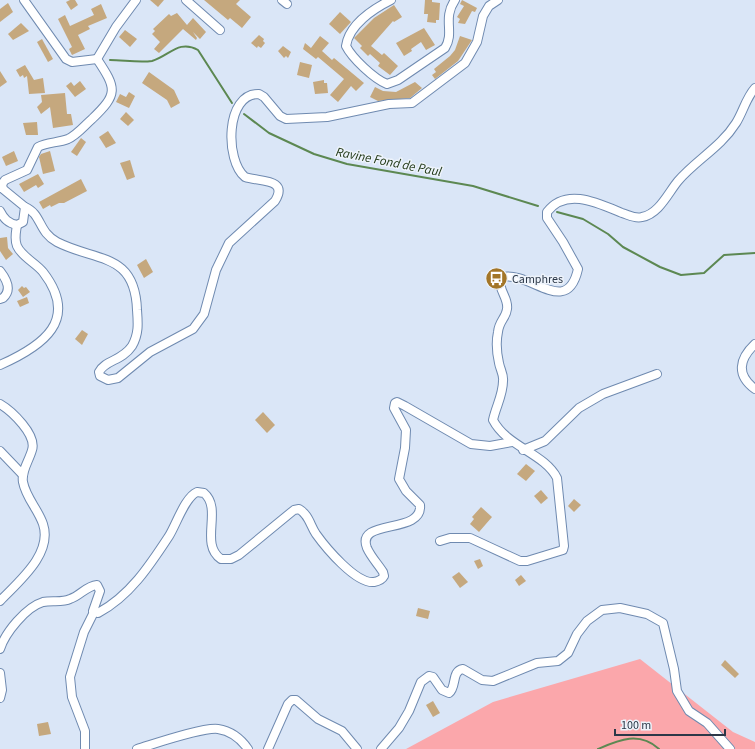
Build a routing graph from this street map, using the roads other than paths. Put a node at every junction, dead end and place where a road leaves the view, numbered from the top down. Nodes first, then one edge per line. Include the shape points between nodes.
1 (24, 0) edge
2 (136, 0) edge
3 (186, 0) edge
4 (391, 0) edge
5 (455, 0) edge
6 (498, 0) edge
7 (220, 30) dead end
8 (97, 59) junction
9 (755, 88) edge
10 (25, 206) junction
11 (0, 211) edge
12 (17, 225) junction
13 (0, 271) edge
14 (0, 298) edge
15 (755, 344) edge
16 (0, 365) edge
17 (657, 374) dead end
18 (755, 389) edge
19 (0, 404) edge
20 (512, 442) junction
21 (523, 450) junction
22 (0, 451) edge
23 (23, 475) junction
24 (440, 541) dead end
25 (0, 601) edge
26 (94, 612) junction
27 (0, 649) edge
28 (0, 672) edge
29 (0, 698) edge
30 (85, 749) edge
31 (137, 749) edge
32 (248, 749) edge
33 (268, 749) edge
34 (357, 749) edge
35 (381, 749) edge
36 (730, 749) edge

1 - 8 street via 66,58 72,62
2 - 8 street
3 - 7 street
4 - 5 street via 372,10 352,32 346,46 354,58 387,84 398,80 445,48 449,36 448,12
6 - 10 street via 490,6 484,16 477,42 465,63 412,103 389,104 328,117 286,119 259,94 242,101 236,110 231,137 235,164 246,177 273,182 278,188 278,195 275,201 229,243 216,270 204,314 193,329 150,352 118,378 105,379 99,372 103,366 121,358 135,338 138,319 137,296 133,284 126,272 108,260 66,246 46,235 36,215
8 - 10 street via 111,84 111,99 106,106 69,138 38,147 27,170 5,180 2,184 3,189
9 - 20 street via 728,134 679,180 658,208 644,217 636,218 590,200 573,199 558,201 546,212 547,218 578,269 576,281 564,292 554,291 510,275 502,277 500,281 499,286 507,304 497,334 499,363 504,379 493,420
10 - 12 street via 23,222
11 - 12 street via 10,223
12 - 16 street via 17,246 43,272 52,286 58,303 58,317 51,331 36,345
13 - 14 street via 8,289 7,295
15 - 18 street via 742,360 741,370 745,380
17 - 21 street via 603,394 579,408 546,441
19 - 23 street via 6,407 31,437 33,447
20 - 21 street
20 - 26 street via 490,446 470,444 405,406 395,403 394,408 406,430 399,479 420,508 411,520 368,534 367,547 383,572 382,579 367,582 348,570 316,534 304,512 299,509 294,510 239,555 231,560 221,559 211,543 210,501 205,494 199,492 190,498 169,536 132,587 101,612
21 - 24 street via 552,470 557,478 563,550 520,561 470,538
22 - 23 street
23 - 25 street via 24,488 43,523 43,544 31,567
26 - 27 street via 100,591 97,585 68,600 37,604 8,632
26 - 30 street via 84,632 70,677 72,698 85,731
28 - 29 street
31 - 32 street via 210,729 227,731 244,742
33 - 34 street via 287,707 290,702 296,700 318,719 342,731
35 - 36 street via 409,711 421,682 426,678 433,677 442,690 449,693 454,688 459,670 463,669 482,680 493,681 537,663 558,661 568,653 577,634 594,615 602,610 620,608 647,614 663,623 677,691 689,711 707,722

